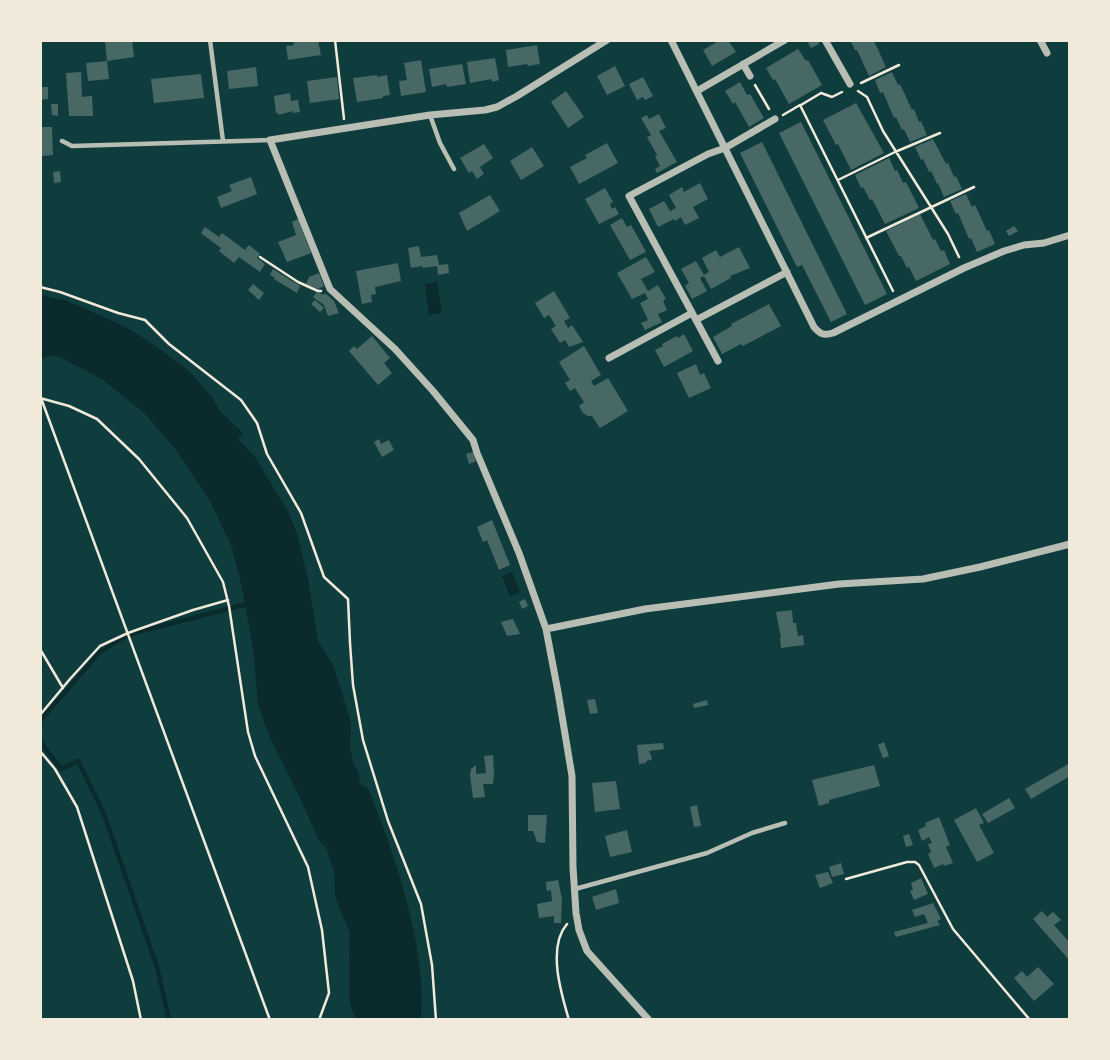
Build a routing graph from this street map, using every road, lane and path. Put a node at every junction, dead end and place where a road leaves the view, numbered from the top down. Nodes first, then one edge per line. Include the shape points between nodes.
1 (210, 40) edge
2 (335, 40) edge
3 (607, 40) edge
4 (671, 40) edge
5 (785, 40) edge
6 (825, 40) edge
7 (1040, 40) edge
8 (1046, 53) dead end
9 (743, 64) junction
10 (899, 65) dead end
11 (750, 76) joint
12 (851, 86) junction
13 (697, 91) junction
14 (800, 105) junction
15 (430, 115) junction
16 (775, 120) junction
17 (346, 129) junction
18 (940, 133) dead end
19 (270, 140) junction
20 (62, 141) dead end
21 (223, 141) junction
22 (725, 148) junction
23 (895, 152) junction
24 (454, 169) dead end
25 (838, 180) junction
26 (974, 187) dead end
27 (930, 206) junction
28 (1070, 234) edge
29 (866, 238) junction
30 (260, 257) dead end
31 (964, 268) junction
32 (787, 272) junction
33 (40, 287) edge
34 (330, 289) junction
35 (898, 300) junction
36 (694, 317) junction
37 (609, 358) dead end
38 (718, 361) dead end
39 (41, 398) edge
40 (1070, 544) edge
41 (228, 600) junction
42 (546, 629) junction
43 (129, 634) junction
44 (40, 649) edge
45 (62, 688) junction
46 (40, 715) edge
47 (40, 751) edge
48 (785, 823) dead end
49 (846, 880) dead end
50 (575, 889) junction
51 (576, 913) junction
52 (141, 1020) edge
53 (270, 1020) edge
54 (319, 1020) edge
55 (436, 1020) edge
56 (569, 1020) edge
57 (649, 1020) edge
58 (1030, 1020) edge

1 - 21 lane
2 - 17 path
3 - 15 street via 497,107
4 - 13 street
5 - 9 street
6 - 12 street
7 - 8 street
9 - 11 street
9 - 13 street
10 - 12 path
11 - 16 path
12 - 14 path via 832,97 821,93
12 - 23 path via 867,97
13 - 22 street
14 - 16 path
14 - 25 path
15 - 17 street
15 - 24 lane
16 - 22 street
17 - 19 street
18 - 23 path
19 - 21 lane
19 - 34 street
20 - 21 lane via 72,146
22 - 32 street
22 - 36 street via 629,196
23 - 25 path
23 - 27 path
25 - 29 path
26 - 27 path
27 - 29 path
27 - 31 path
28 - 31 street via 1012,248
29 - 35 path
30 - 34 path via 298,282 318,291
31 - 35 street
32 - 35 street via 814,327 827,335
32 - 36 street
33 - 55 path via 145,320 240,400 257,423 267,454 301,513 324,577 348,599 353,685 363,740 421,904
34 - 42 street via 394,349 473,440
36 - 37 street
36 - 38 street
39 - 41 path via 97,419 139,459 187,518 223,582
39 - 43 path
40 - 42 street via 923,579 839,584 645,608
41 - 43 path
41 - 54 path via 248,732 308,867 322,930 329,993
42 - 50 street via 572,776
43 - 45 path via 100,646
43 - 53 path
44 - 45 path
45 - 46 path
47 - 52 path via 77,807 133,981
48 - 50 lane via 706,853
49 - 58 path via 907,862 919,865 953,929
50 - 51 street
51 - 56 path via 563,928 556,950
51 - 57 street via 587,951

